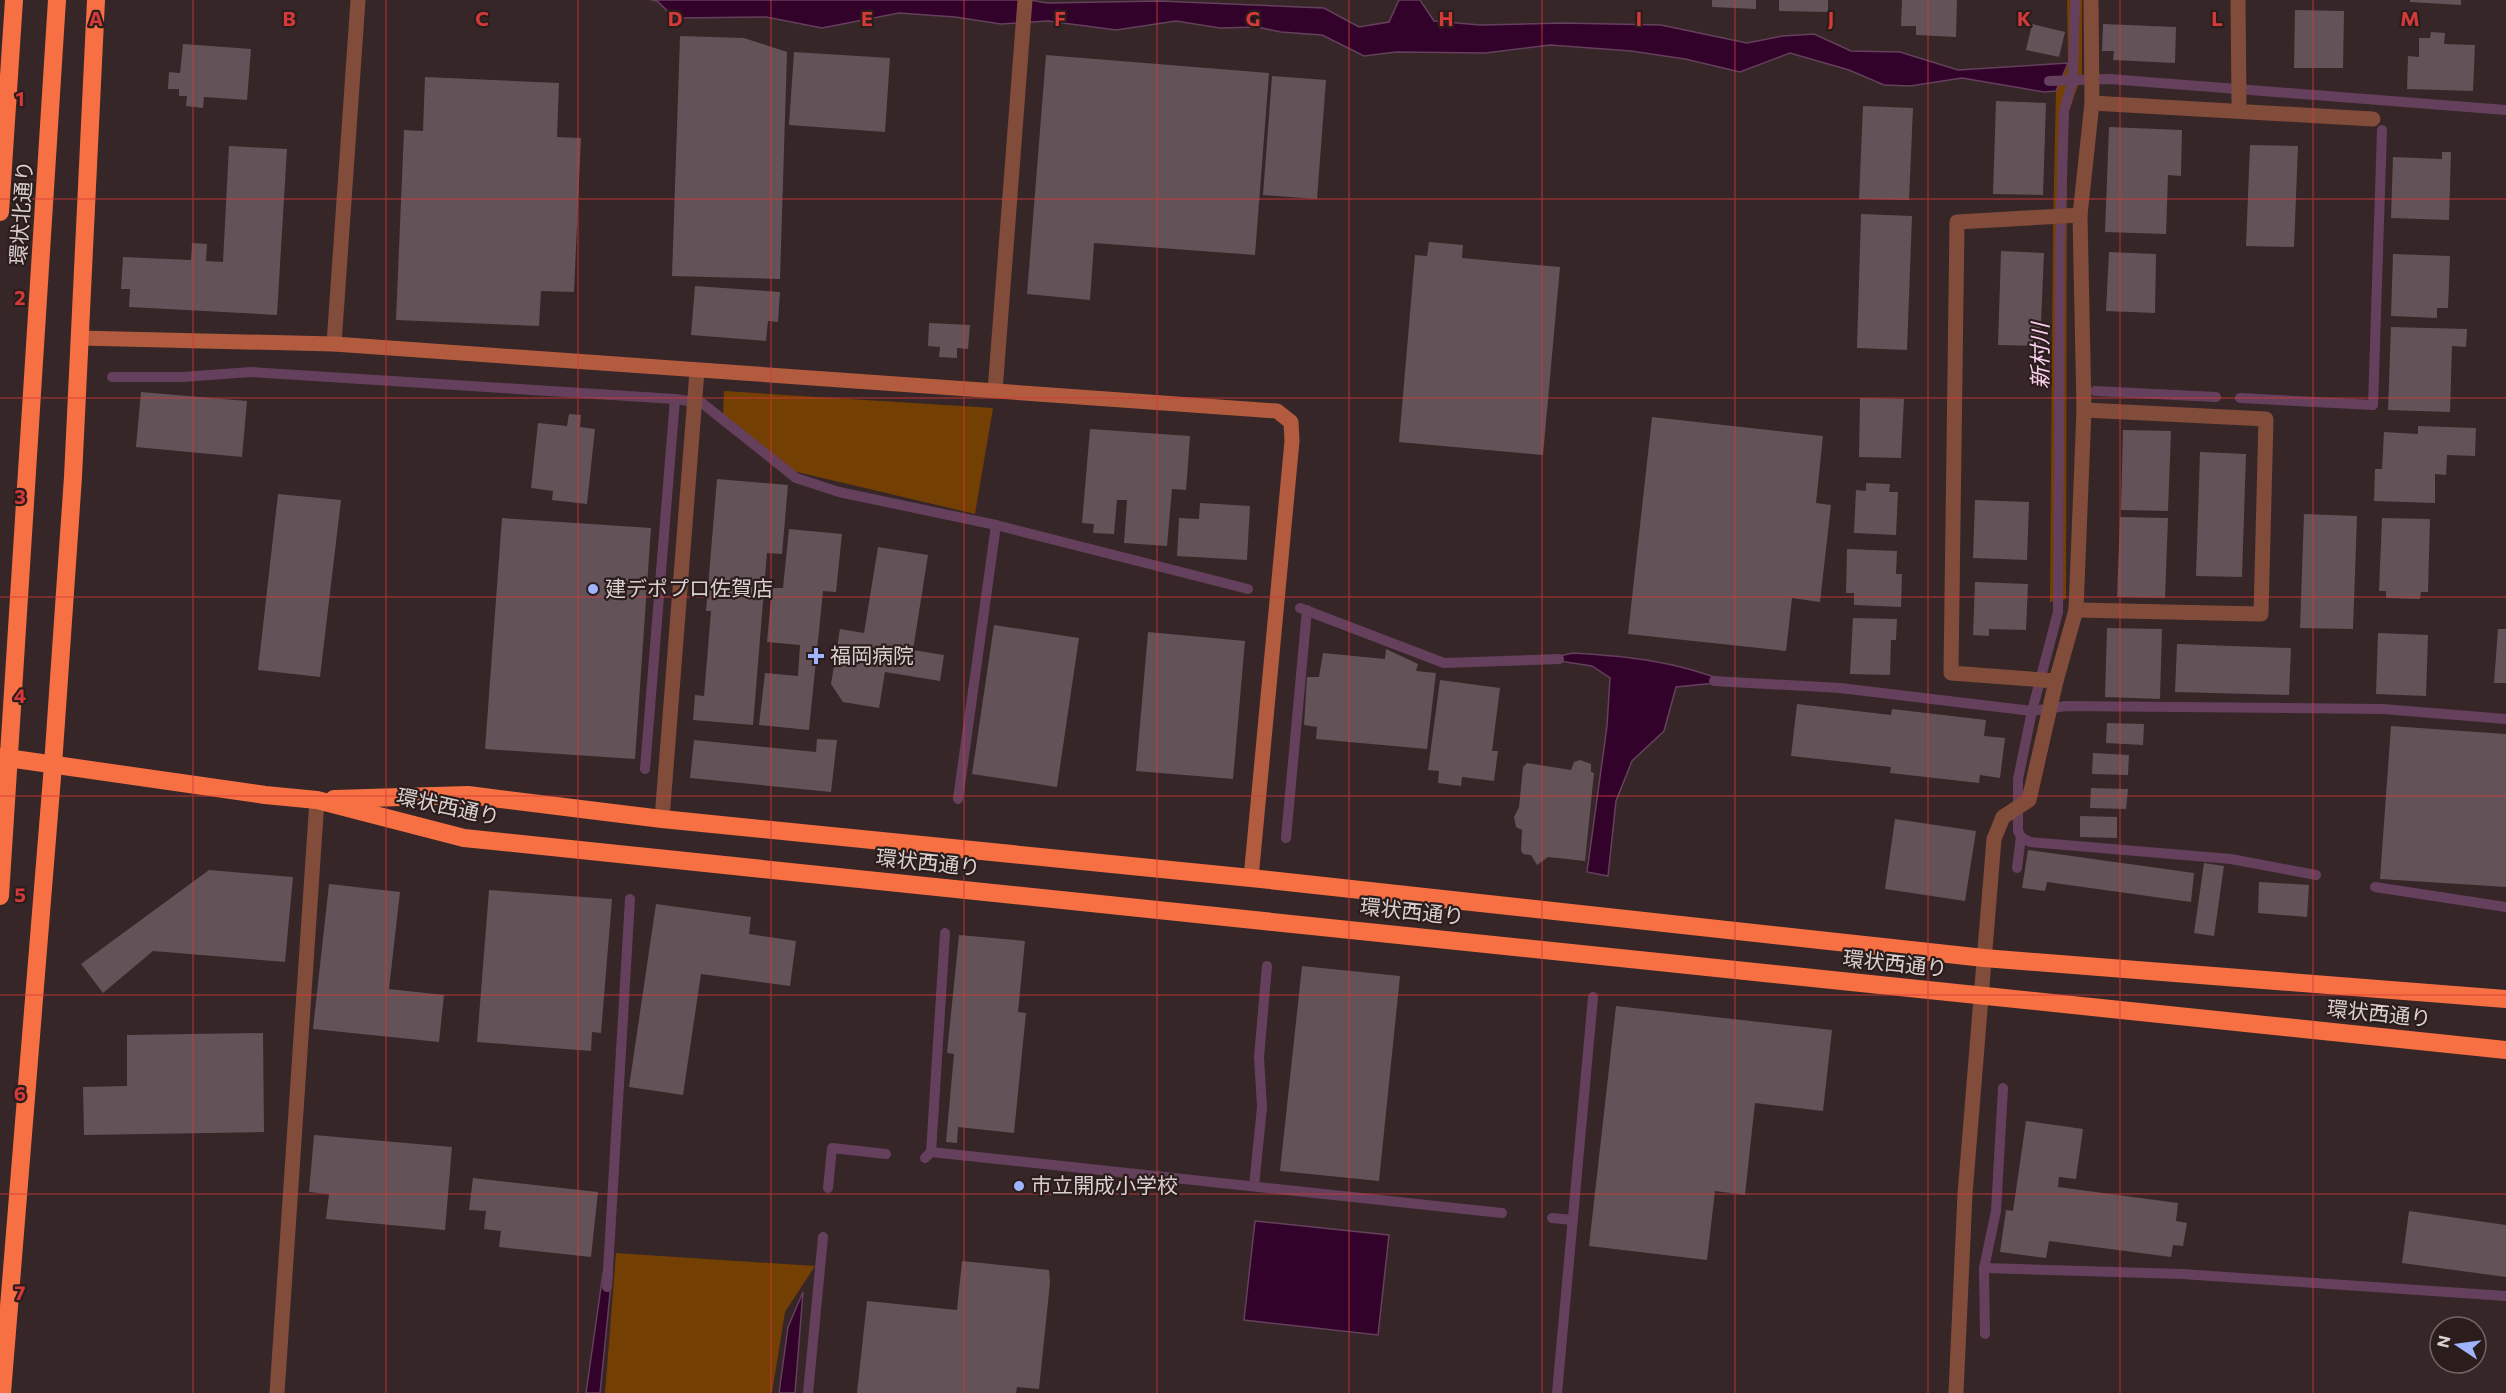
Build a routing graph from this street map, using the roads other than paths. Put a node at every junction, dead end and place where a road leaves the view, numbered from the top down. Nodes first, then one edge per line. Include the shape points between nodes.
1 (14, 0) edge
2 (57, 0) edge
3 (96, 0) edge
4 (358, 0) edge
5 (1025, 0) edge
6 (2091, 0) edge
7 (2238, 0) edge
8 (2092, 97) junction
9 (2239, 102) dead end
10 (2373, 119) dead end
11 (0, 212) edge
12 (2075, 215) junction
13 (79, 338) junction
14 (334, 344) junction
15 (697, 378) junction
16 (995, 391) junction
17 (2084, 410) junction
18 (2076, 610) junction
19 (2054, 681) junction
20 (0, 757) edge
21 (53, 765) junction
22 (317, 800) junction
23 (662, 819) junction
24 (1251, 878) junction
25 (0, 896) edge
26 (1984, 957) junction
27 (1981, 996) junction
28 (2506, 999) edge
29 (2506, 1050) edge
30 (2, 1393) edge
31 (278, 1393) edge
32 (1956, 1393) edge

1 - 11 highway, 環状北通り
2 - 25 highway, 環状北通り, bridge
3 - 13 highway
4 - 14 street
5 - 16 street
6 - 8 street
7 - 9 street
8 - 10 street
8 - 12 street
12 - 17 street
12 - 19 street via 1957,222 1951,673
13 - 14 street
13 - 21 highway
14 - 15 street
15 - 16 street
15 - 23 street
16 - 24 street via 1277,411 1291,422
17 - 18 street
17 - 18 street via 2266,419 2261,614
18 - 19 street
19 - 26 street via 2030,800 2003,817 1994,839
20 - 21 highway, 環状西通り
21 - 22 highway, 環状西通り
21 - 30 highway
22 - 23 highway, 環状西通り via 468,795
22 - 27 highway, 環状西通り via 464,838
22 - 31 street
23 - 24 highway, 環状西通り
24 - 26 highway, 環状西通り
26 - 27 street
26 - 28 highway, 環状西通り
27 - 29 highway, 環状西通り
27 - 32 street via 1965,1194

